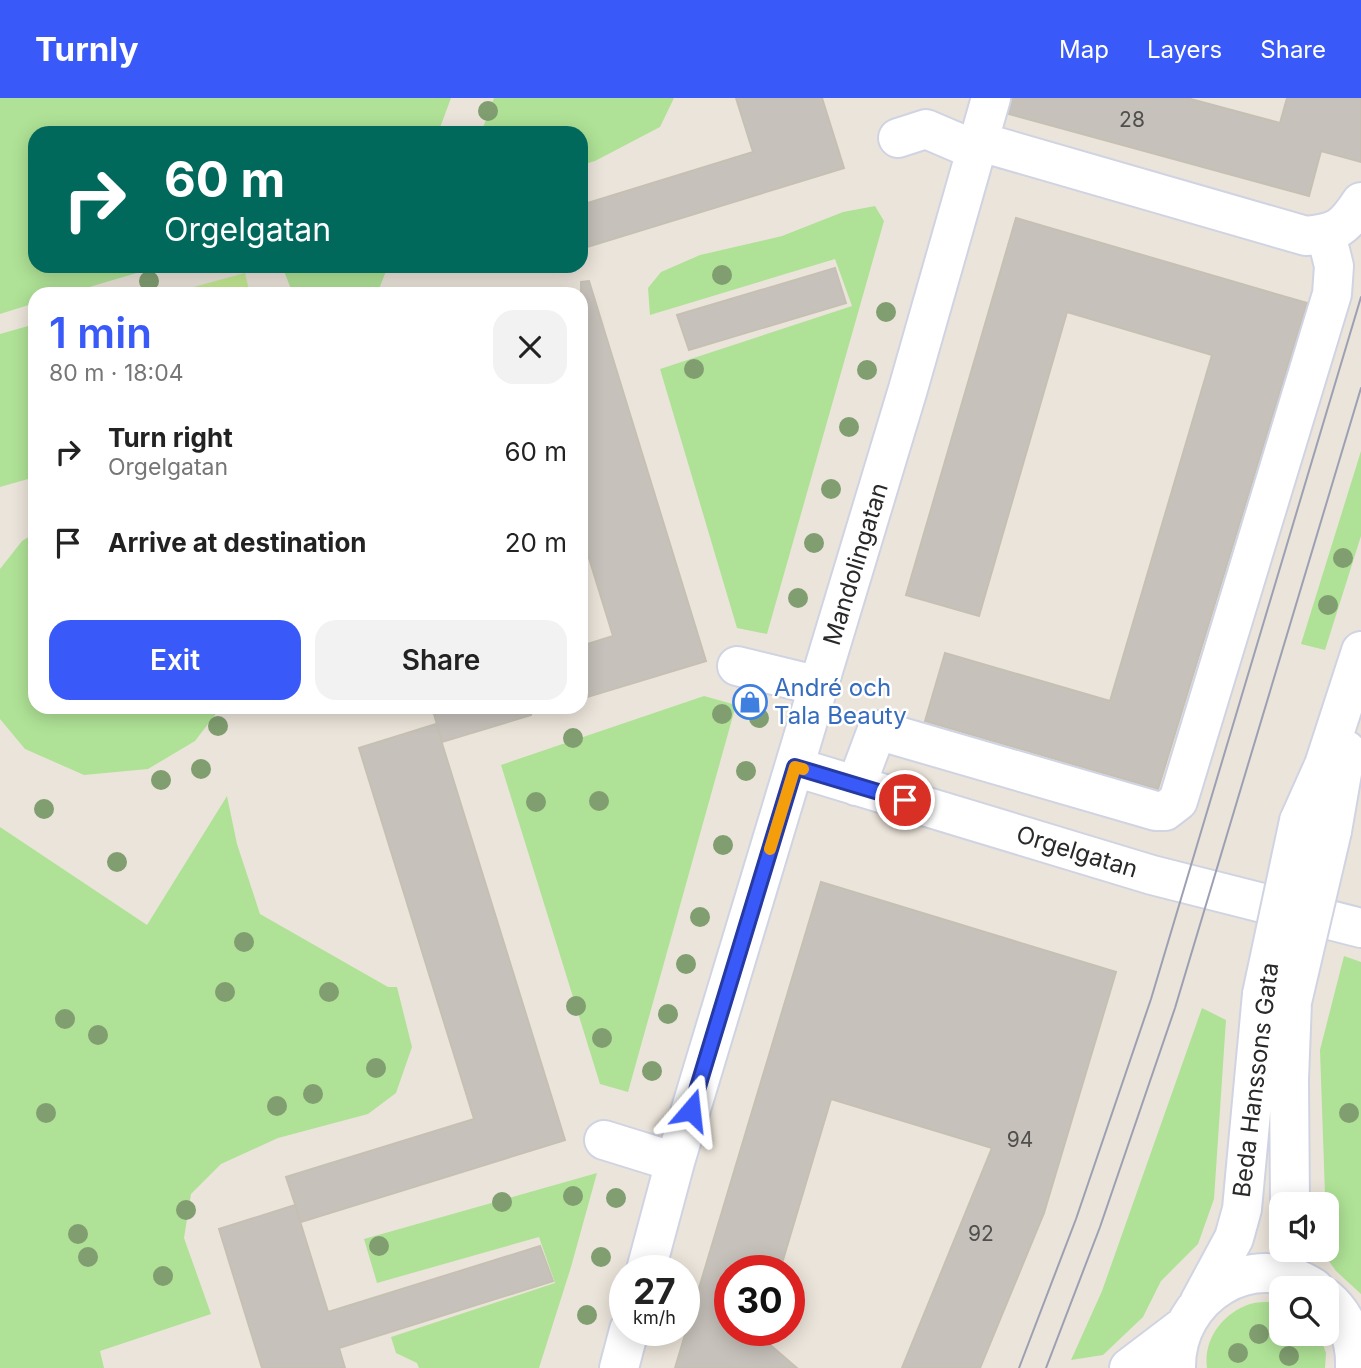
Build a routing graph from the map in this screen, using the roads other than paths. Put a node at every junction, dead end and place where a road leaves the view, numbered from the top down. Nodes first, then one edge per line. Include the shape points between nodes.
1 (991, 98) edge
2 (898, 138) dead end
3 (976, 146) junction
4 (1361, 202) edge
5 (1326, 234) junction
6 (1361, 651) edge
7 (737, 666) dead end
8 (1361, 668) edge
9 (819, 686) junction
10 (795, 767) junction
11 (856, 786) junction
12 (1315, 826) junction
13 (1361, 928) edge
14 (1277, 998) junction
15 (604, 1140) dead end
16 (675, 1162) junction
17 (1290, 1192) edge
18 (650, 1255) edge
19 (1285, 1276) edge
20 (1339, 1312) edge
21 (1191, 1315) junction
22 (625, 1346) edge
23 (619, 1368) edge
24 (1129, 1368) edge
25 (1176, 1368) edge
26 (1355, 1368) edge

1 - 3 street, Mandolingatan
2 - 3 street via 926,129
3 - 5 street via 1306,236
3 - 9 street, Mandolingatan
4 - 5 street via 1343,226
5 - 11 street via 1334,267 1332,294 1178,801 1165,811 1156,811 877,730
6 - 12 street, Beda Hanssons Gata via 1324,765
7 - 9 street
8 - 12 street, Beda Hanssons Gata
9 - 10 street, Mandolingatan
10 - 11 street, Orgelgatan
10 - 16 street, Mandolingatan
11 - 13 street, Orgelgatan via 1152,875
12 - 14 street, Beda Hanssons Gata, bridge
14 - 17 street, Beda Hanssons Gata via 1289,1079
14 - 21 street, Beda Hanssons Gata via 1242,1209 1234,1238
15 - 16 street
16 - 18 street, Mandolingatan
19 - 21 street via 1266,1273 1223,1284
20 - 26 street via 1352,1338
21 - 24 street
21 - 25 street via 1177,1348
22 - 23 street

